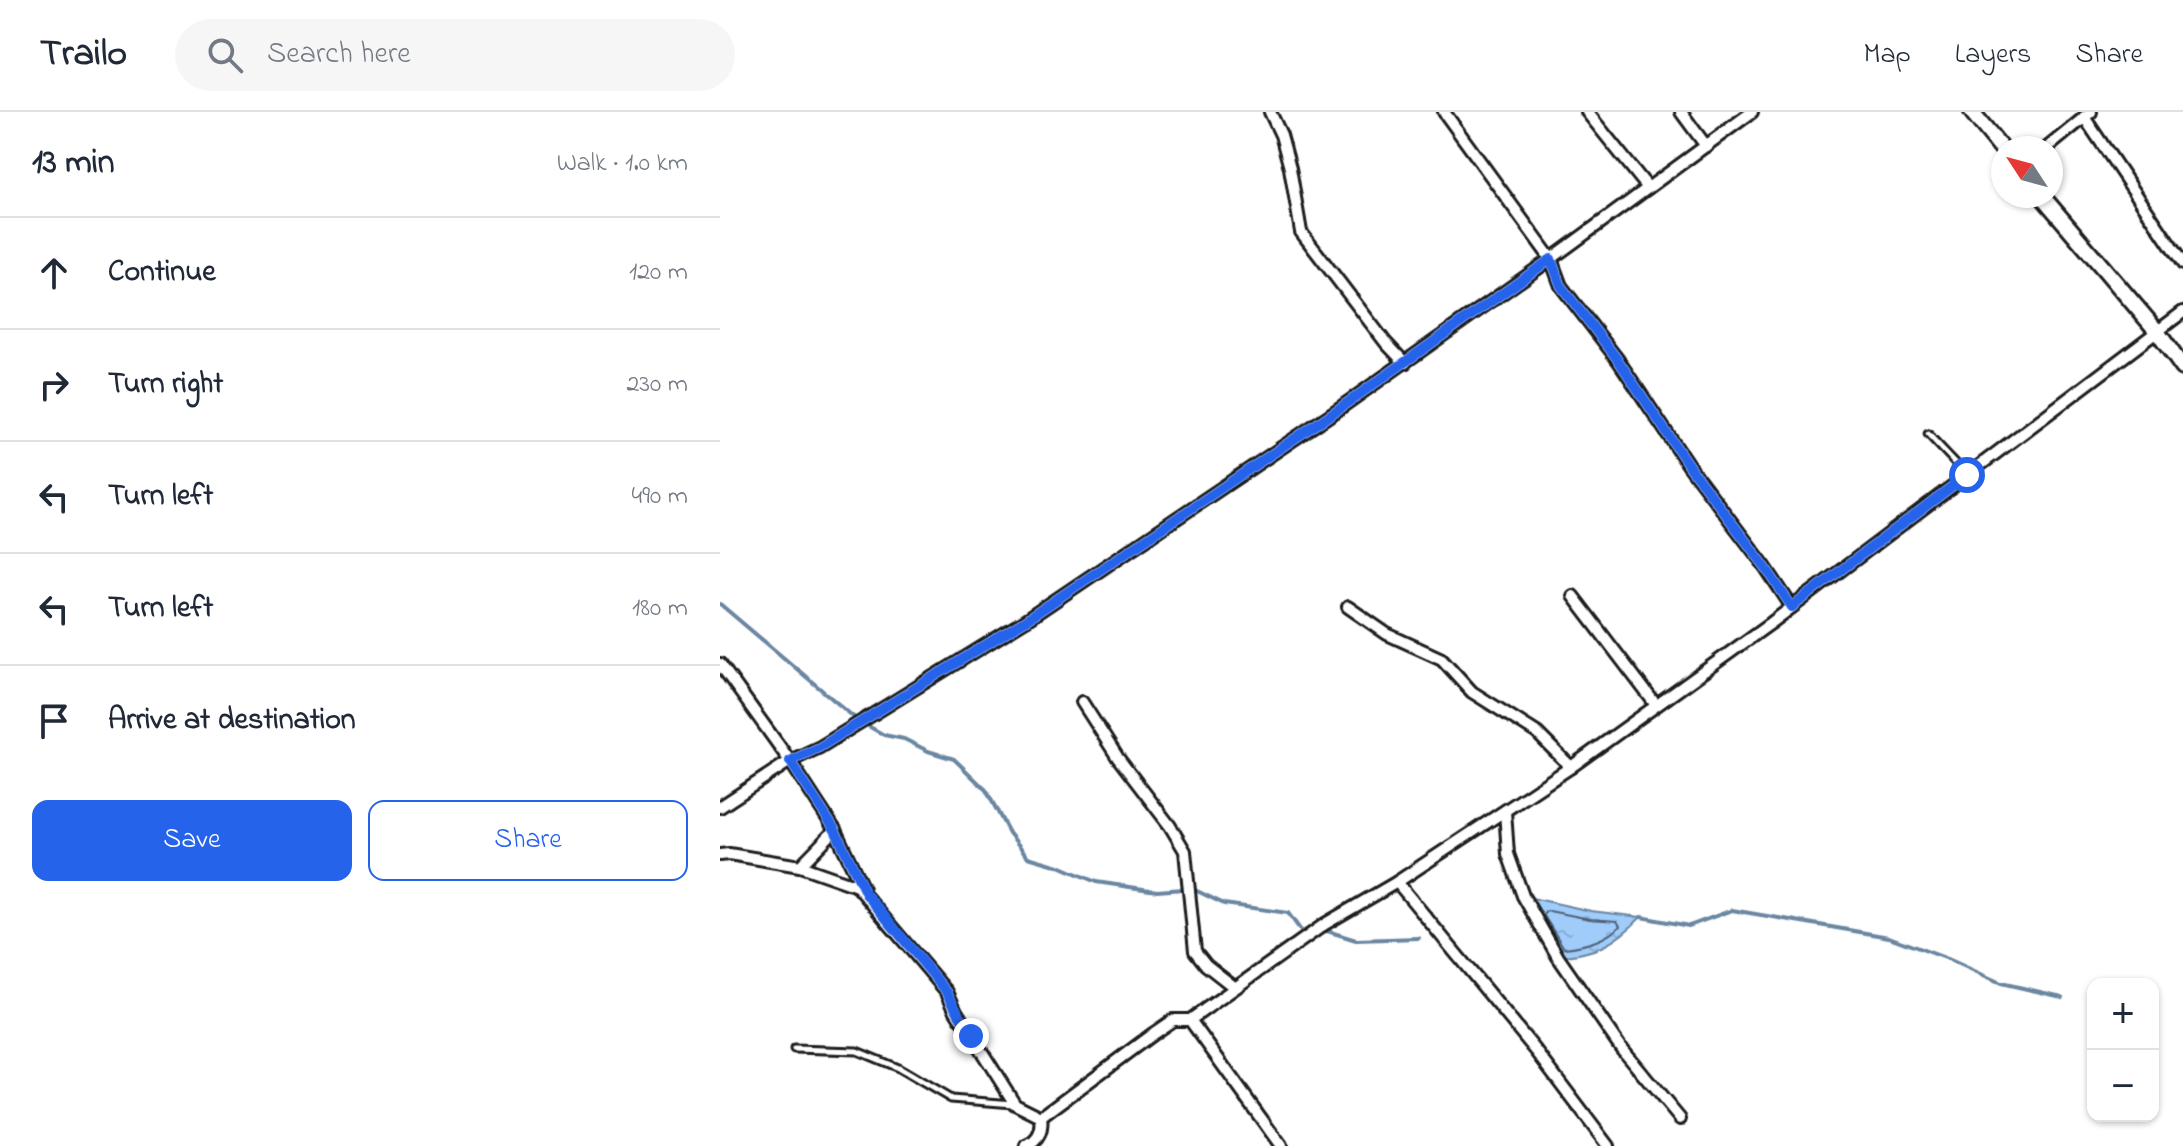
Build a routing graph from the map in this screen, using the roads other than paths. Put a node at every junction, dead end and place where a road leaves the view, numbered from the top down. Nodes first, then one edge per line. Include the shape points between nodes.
1 (1270, 112) edge
2 (1444, 112) edge
3 (1587, 112) edge
4 (1681, 112) edge
5 (1752, 112) edge
6 (1972, 112) edge
7 (2085, 114) edge
8 (1735, 117) edge
9 (1992, 136) edge
10 (2060, 136) edge
11 (1706, 146) junction
12 (1648, 188) junction
13 (2052, 208) edge
14 (1551, 259) junction
15 (2183, 264) edge
16 (2183, 312) edge
17 (2156, 330) junction
18 (1405, 363) junction
19 (2183, 368) edge
20 (1928, 434) dead end
21 (1967, 475) junction
22 (1573, 596) dead end
23 (1348, 607) dead end
24 (1792, 607) junction
25 (720, 664) edge
26 (1082, 702) dead end
27 (1656, 705) junction
28 (790, 761) junction
29 (1571, 767) junction
30 (720, 807) edge
31 (1505, 811) junction
32 (835, 830) junction
33 (720, 855) edge
34 (800, 866) junction
35 (1397, 882) junction
36 (866, 894) junction
37 (1234, 987) junction
38 (1190, 1020) junction
39 (794, 1049) dead end
40 (1015, 1104) junction
41 (1041, 1117) junction
42 (1680, 1119) dead end
43 (1032, 1145) edge
44 (1281, 1146) edge
45 (1608, 1146) edge

1 - 18 street via 1290,168 1301,232
2 - 14 street
3 - 12 street
4 - 11 street
5 - 8 street
6 - 9 main road
7 - 10 street
7 - 15 street
8 - 11 street
11 - 12 street
12 - 14 street
13 - 17 main road
14 - 18 street
14 - 24 street via 1561,286
16 - 17 street
17 - 19 main road
17 - 21 street
18 - 28 street via 1026,620
20 - 21 lane
21 - 24 street
22 - 27 street
23 - 29 street via 1387,634 1442,659 1472,692 1537,733
24 - 27 street
25 - 28 street
26 - 37 street via 1185,851 1195,951
27 - 29 street
28 - 30 street
28 - 32 street
29 - 31 street
31 - 35 street
31 - 42 street via 1508,854 1523,896 1621,1048
32 - 34 street
32 - 36 street
33 - 34 street
34 - 36 street
35 - 37 street
35 - 45 street
36 - 40 street via 947,992
37 - 38 street
38 - 41 street via 1173,1020
38 - 44 street
39 - 40 lane via 857,1051 951,1099
40 - 41 street
41 - 43 street via 1042,1128

